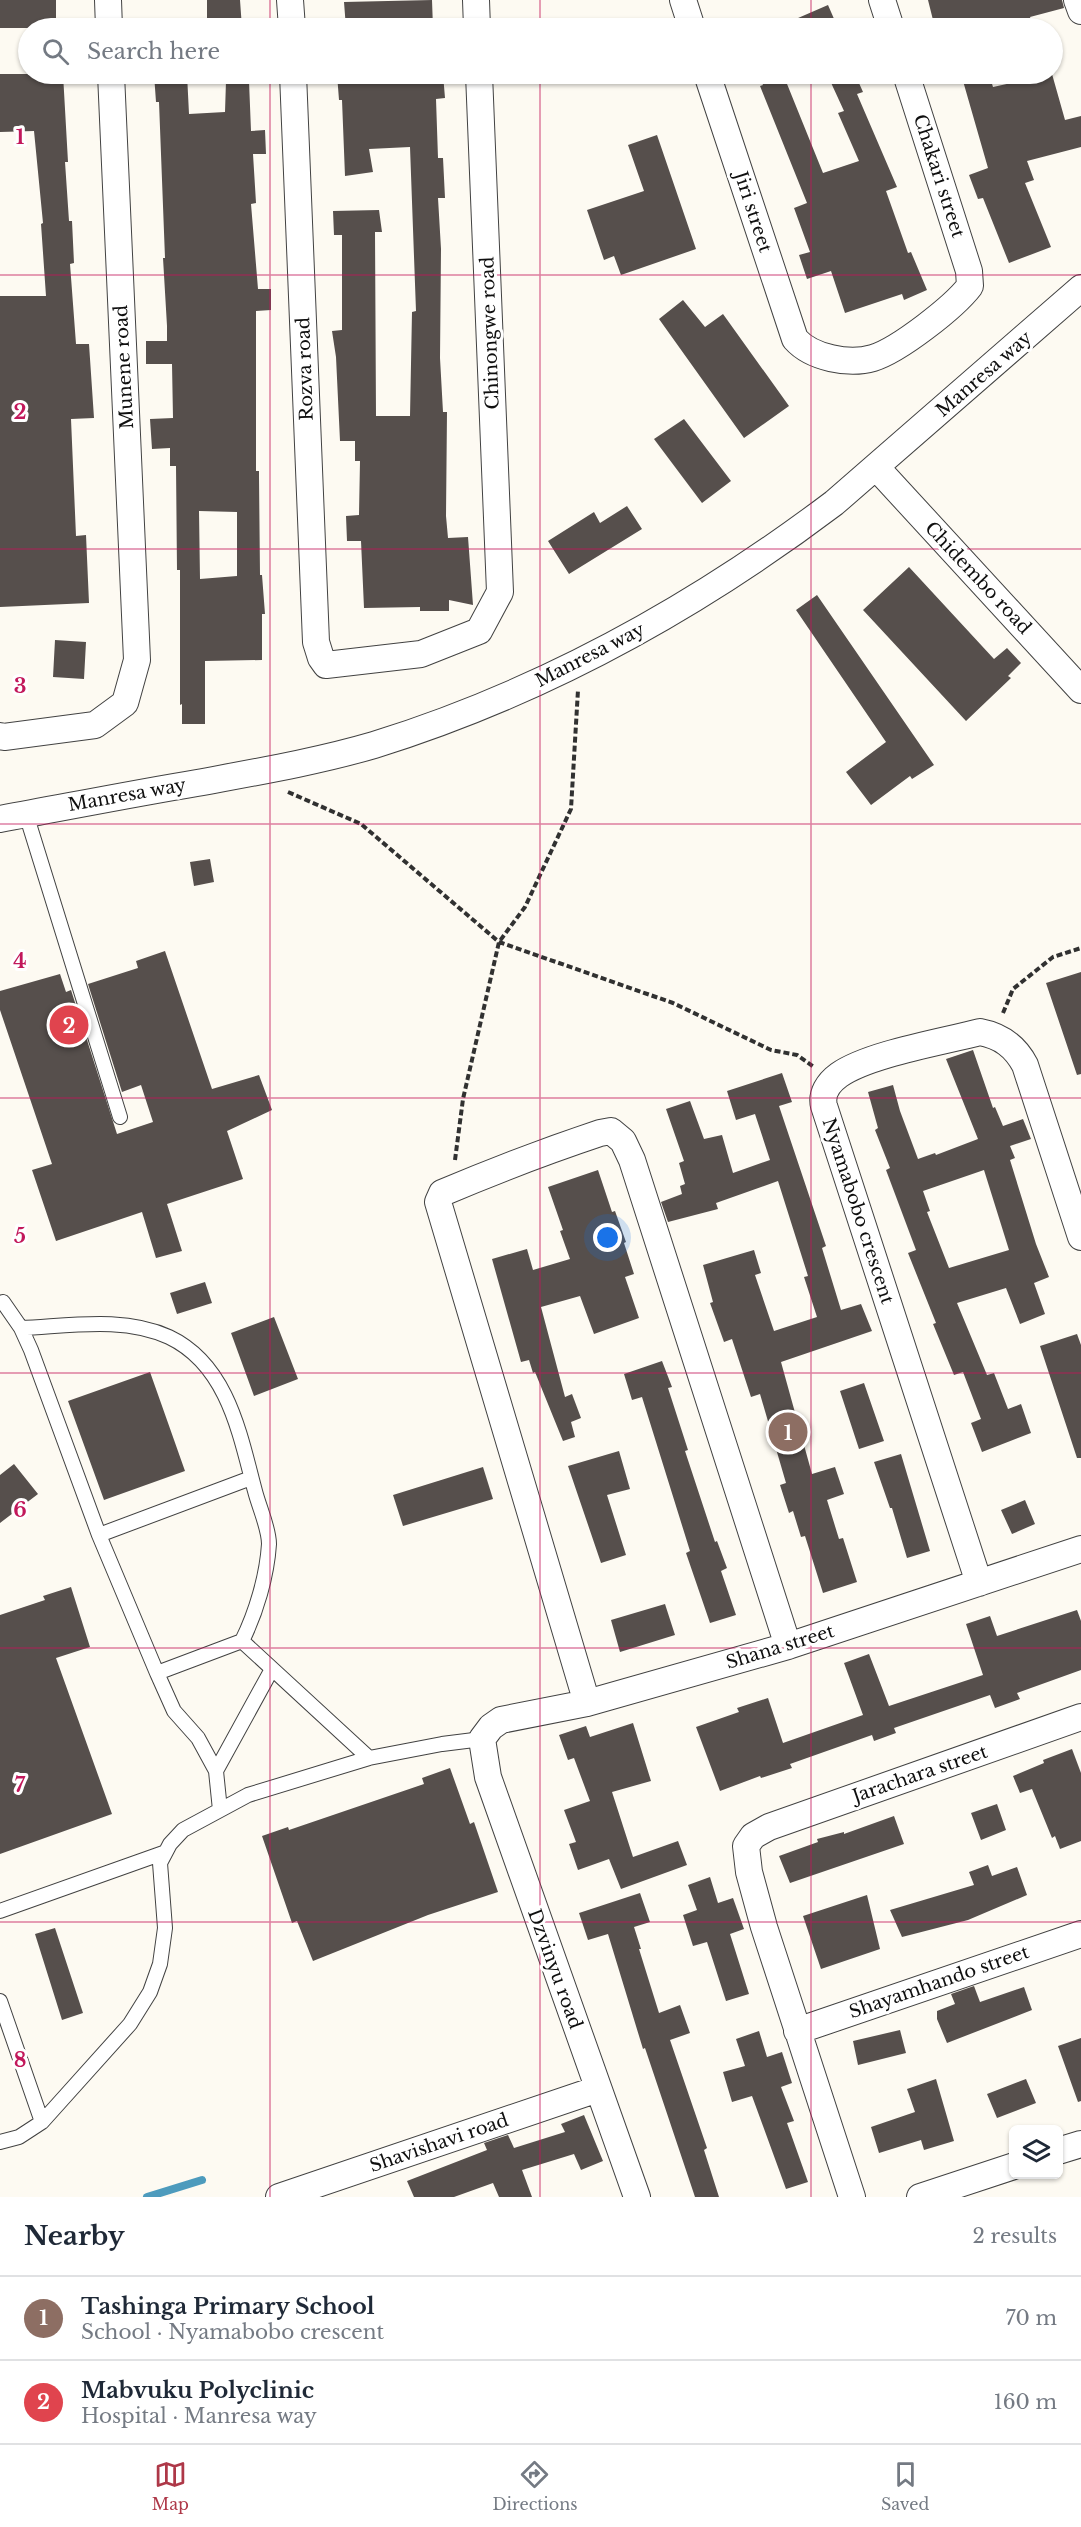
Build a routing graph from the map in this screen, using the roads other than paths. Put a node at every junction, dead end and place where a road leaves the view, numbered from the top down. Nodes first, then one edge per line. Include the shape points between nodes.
1 (108, 0) edge
2 (291, 0) edge
3 (476, 0) edge
4 (683, 0) edge
5 (882, 0) edge
6 (1077, 0) edge
7 (1081, 11) edge
8 (109, 18) edge
9 (292, 18) edge
10 (477, 18) edge
11 (689, 18) edge
12 (888, 18) edge
13 (111, 84) edge
14 (293, 84) edge
15 (479, 84) edge
16 (710, 84) edge
17 (909, 84) edge
18 (970, 278) joint
19 (1081, 288) edge
20 (876, 467) junction
21 (500, 592) joint
22 (1081, 690) edge
23 (0, 736) edge
24 (26, 814) junction
25 (0, 819) edge
26 (120, 1117) dead end
27 (1081, 1237) edge
28 (1, 1300) edge
29 (21, 1328) junction
30 (251, 1478) junction
31 (99, 1535) junction
32 (1081, 1549) edge
33 (979, 1583) junction
34 (242, 1641) junction
35 (788, 1646) junction
36 (272, 1669) junction
37 (157, 1673) junction
38 (587, 1703) junction
39 (1081, 1718) edge
40 (482, 1739) junction
41 (369, 1758) junction
42 (216, 1771) junction
43 (220, 1810) junction
44 (163, 1853) junction
45 (0, 1911) edge
46 (1081, 1934) edge
47 (0, 2001) edge
48 (797, 2031) junction
49 (598, 2090) junction
50 (42, 2122) junction
51 (0, 2142) edge
52 (1081, 2144) edge
53 (1063, 2150) edge
54 (1009, 2168) edge
55 (279, 2197) edge
56 (637, 2197) edge
57 (852, 2197) edge
58 (920, 2197) edge

1 - 8 street
2 - 9 street
3 - 10 street
4 - 11 street
5 - 12 street
6 - 7 street
13 - 23 street, Munene road via 137,660 125,703 95,725
14 - 21 street, Rozva road via 316,642 324,662 326,665 421,654 479,632
15 - 21 street, Chinongwe road
16 - 18 street, Jiri street via 791,330 804,347 840,359 861,360 883,354 960,297 970,286
17 - 18 street, Chakari street
19 - 20 street, Manresa way
20 - 22 street, Chidembo road
20 - 24 street, Manresa way via 793,534 655,621 580,663 482,707 374,745 281,768
24 - 25 street, Manresa way
24 - 26 lane
27 - 33 street, Nyamabobo crescent via 1025,1065 1018,1052 994,1035 980,1032 867,1061 832,1081 823,1096
28 - 29 lane
29 - 30 lane via 116,1323 168,1337 193,1351 233,1410
29 - 31 lane
30 - 31 lane
30 - 34 lane via 269,1542 250,1624
31 - 37 lane
32 - 33 street, Shana street
33 - 35 street, Shana street
34 - 36 lane
34 - 37 lane
35 - 38 street, Shana street
35 - 38 street via 635,1171 623,1141 611,1131 600,1133 520,1160 438,1197
36 - 41 lane
36 - 42 lane
37 - 42 lane via 174,1711 198,1738
38 - 40 street, Shana street via 501,1720
39 - 48 street, Jarachara street via 759,1832 748,1842 746,1856 764,1927
40 - 41 lane
40 - 49 street, Dzvinyu road via 488,1777
41 - 43 lane via 248,1795
42 - 43 lane
43 - 44 lane via 183,1830
44 - 45 lane
44 - 50 lane via 160,1863 165,1928 160,1964 150,1992 130,2024
46 - 48 street, Shayamhando street
47 - 50 lane
48 - 57 street
49 - 55 street, Shavishavi road
49 - 56 street, Dzvinyu road
50 - 51 lane via 19,2137
52 - 53 street
54 - 58 street

